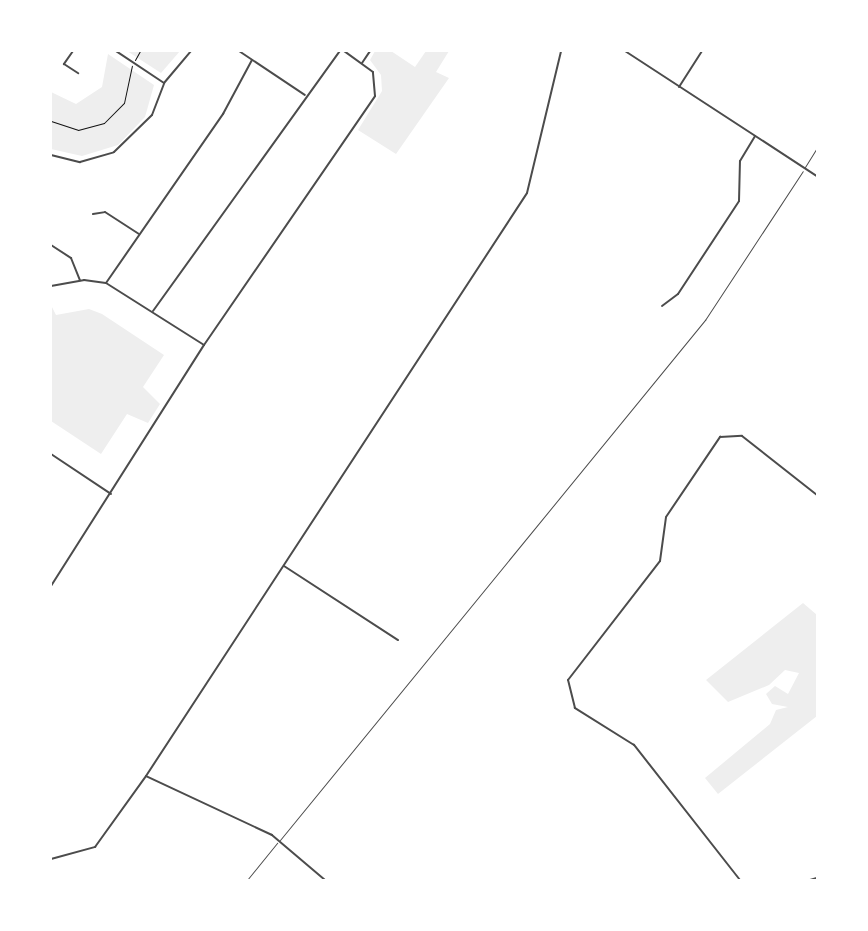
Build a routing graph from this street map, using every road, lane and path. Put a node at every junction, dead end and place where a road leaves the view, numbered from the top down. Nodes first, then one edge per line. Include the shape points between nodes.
1 (73, 51) edge
2 (116, 51) edge
3 (140, 51) edge
4 (191, 51) edge
5 (239, 51) edge
6 (342, 51) edge
7 (370, 51) edge
8 (561, 51) edge
9 (625, 51) edge
10 (702, 51) edge
11 (135, 58) dead end
12 (252, 60) junction
13 (362, 63) junction
14 (131, 68) dead end
15 (78, 73) dead end
16 (164, 83) junction
17 (679, 87) junction
18 (305, 95) junction
19 (51, 121) edge
20 (755, 136) junction
21 (817, 148) edge
22 (51, 155) edge
23 (805, 168) junction
24 (817, 176) edge
25 (93, 214) dead end
26 (139, 234) junction
27 (51, 245) edge
28 (80, 280) junction
29 (106, 283) junction
30 (51, 286) edge
31 (662, 306) dead end
32 (153, 311) junction
33 (204, 345) junction
34 (51, 454) edge
35 (111, 494) junction
36 (817, 495) edge
37 (284, 566) junction
38 (51, 586) edge
39 (398, 640) dead end
40 (146, 776) junction
41 (280, 840) junction
42 (51, 859) edge
43 (736, 878) edge
44 (817, 878) edge
45 (247, 880) edge
46 (325, 880) edge
47 (740, 880) edge
48 (810, 880) edge

1 - 15 street via 64,64
2 - 16 street
3 - 11 path
4 - 16 street
5 - 12 street
6 - 13 street
6 - 18 street
7 - 13 street
8 - 37 street via 532,184
9 - 17 street
10 - 17 street
12 - 18 street
12 - 26 street via 223,114
13 - 33 street via 376,77 375,96
14 - 19 path via 124,103 104,123 78,130
16 - 22 street via 152,116 122,149 80,162
17 - 20 street
18 - 32 street
20 - 23 street
20 - 31 street via 740,161 739,201 678,294
21 - 23 lane
23 - 24 street
23 - 41 lane via 705,320
25 - 26 street via 107,213
26 - 29 street
27 - 28 street via 70,258
28 - 29 street
28 - 30 street
29 - 32 street
32 - 33 street
33 - 35 street
34 - 35 street
35 - 38 street
36 - 43 street via 742,436 729,432 717,441 668,514 660,561 574,668 567,687 578,711 634,745
37 - 39 street
37 - 40 street
40 - 41 street
40 - 42 street via 95,847
41 - 45 lane
41 - 46 street
43 - 47 street
44 - 48 street

